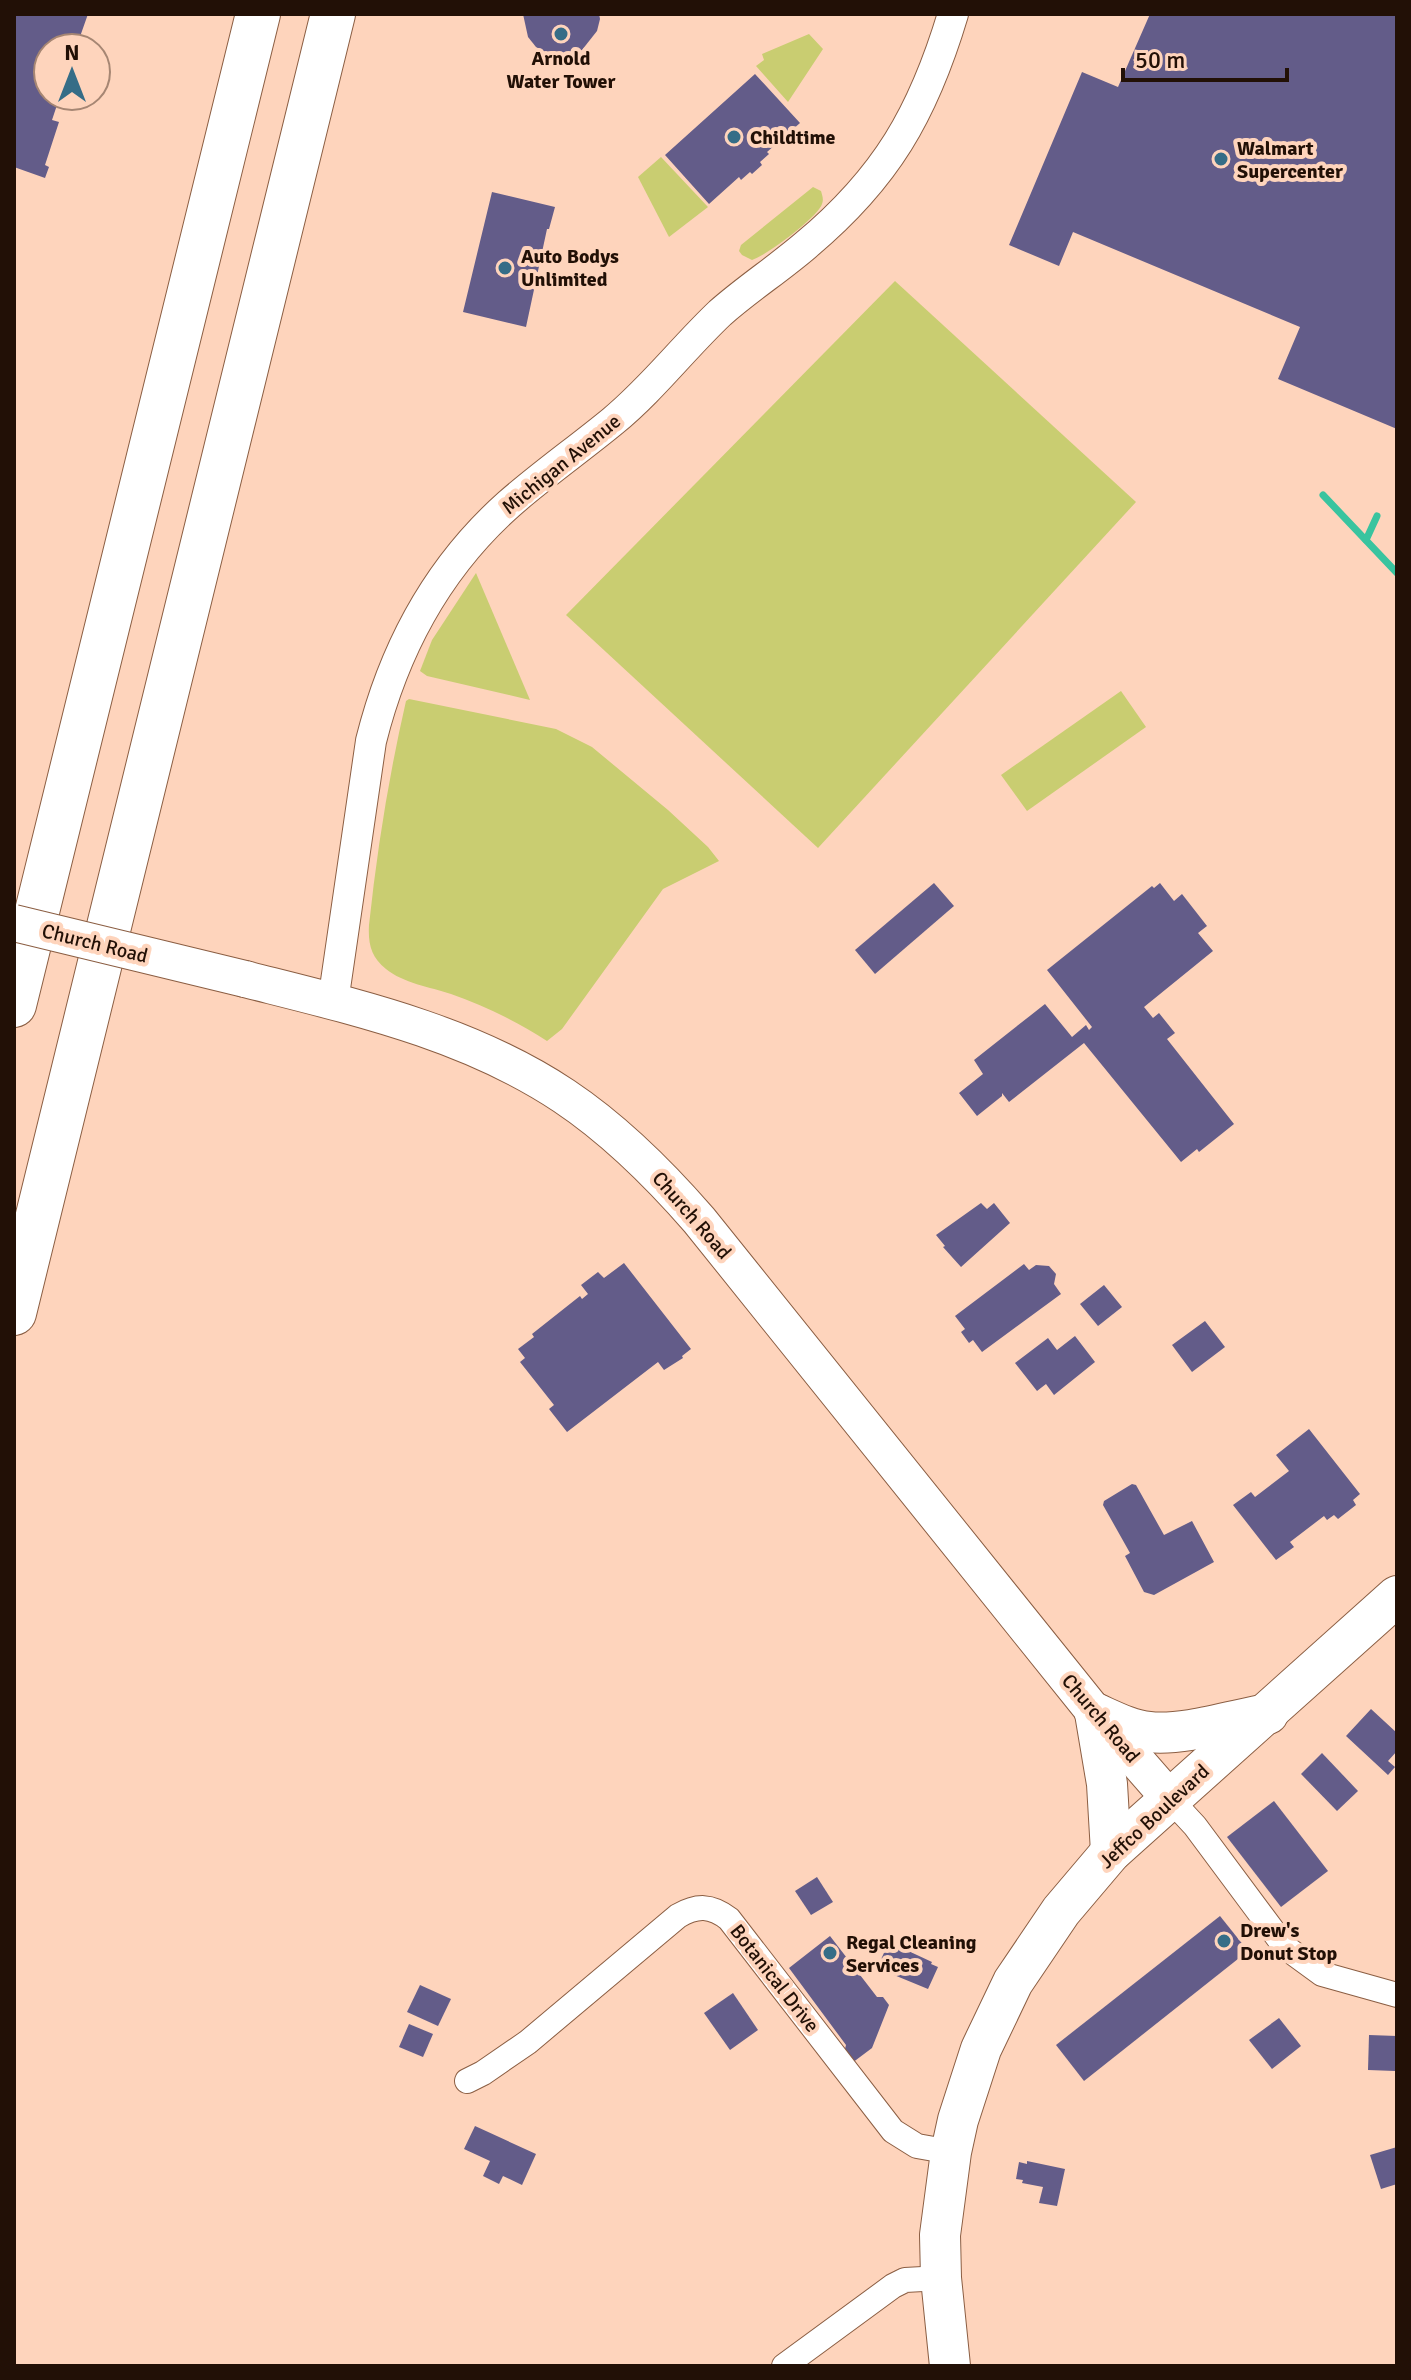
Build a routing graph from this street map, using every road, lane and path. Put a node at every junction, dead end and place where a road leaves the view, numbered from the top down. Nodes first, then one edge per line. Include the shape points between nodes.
1 (258, 14) edge
2 (333, 14) edge
3 (953, 14) edge
4 (14, 923) edge
5 (333, 1002) junction
6 (14, 1005) edge
7 (14, 1313) edge
8 (1397, 1596) edge
9 (1095, 1713) junction
10 (1268, 1714) junction
11 (1170, 1799) junction
12 (1111, 1852) junction
13 (1397, 1995) edge
14 (467, 2081) dead end
15 (951, 2152) junction
16 (941, 2278) junction
17 (784, 2366) edge
18 (950, 2366) edge

1 - 6 highway
2 - 7 highway
3 - 5 street, Michigan Avenue via 911,121 857,198 720,314 634,404 500,512 428,599 401,650 371,741
4 - 5 main road, Church Road, bridge
5 - 9 main road, Church Road via 418,1026 504,1061 586,1111 644,1161 699,1220
8 - 10 main road, Jeffco Boulevard
9 - 10 main road via 1149,1732
9 - 11 main road, Church Road
9 - 12 main road
10 - 11 main road, Jeffco Boulevard
11 - 12 main road, Jeffco Boulevard
11 - 13 street via 1285,1947 1322,1974
12 - 15 main road, Jeffco Boulevard via 1038,1942 1000,2005 977,2060
14 - 15 street, Botanical Drive via 528,2042 678,1916 704,1907 729,1919 893,2131 917,2146
15 - 16 main road, Jeffco Boulevard via 940,2235
16 - 17 street via 893,2286
16 - 18 main road, Jeffco Boulevard

